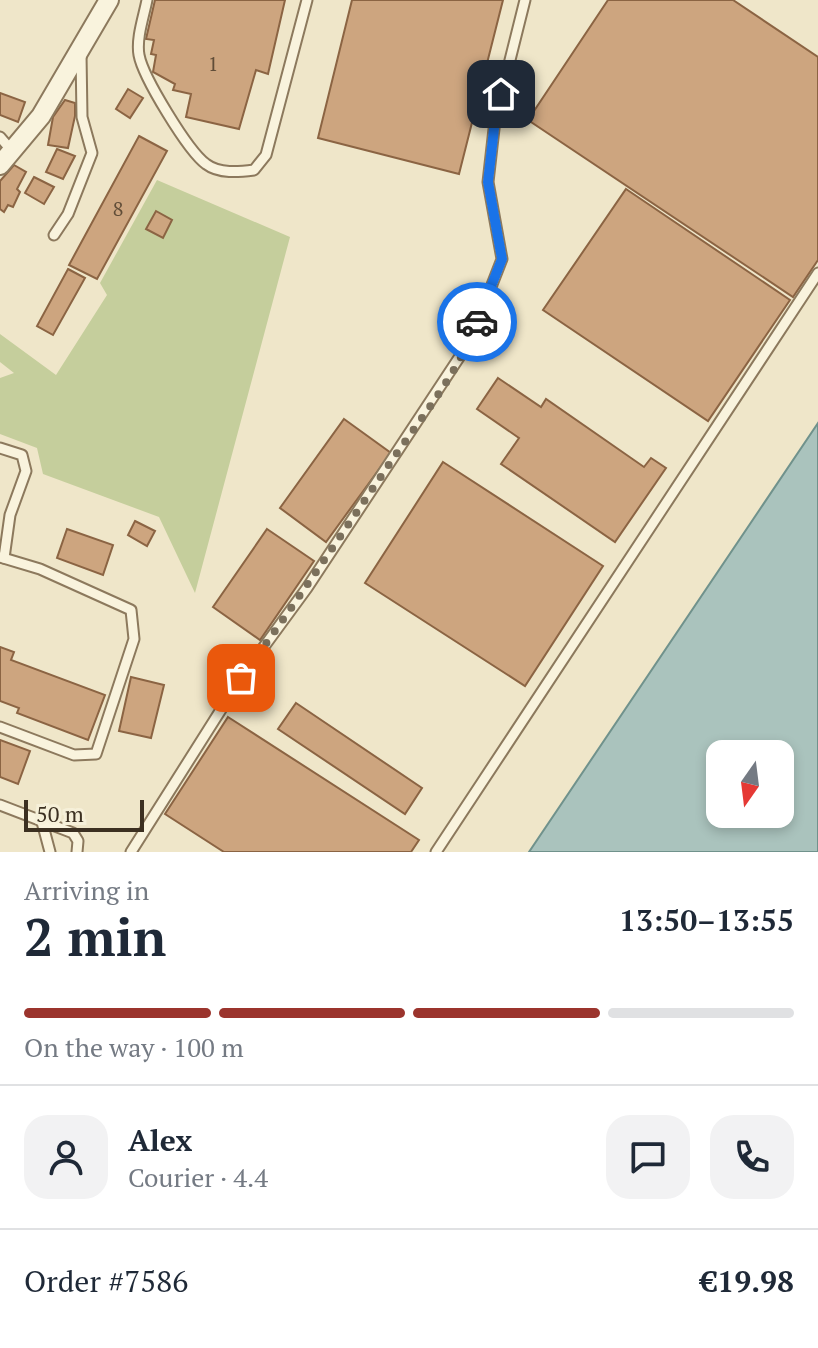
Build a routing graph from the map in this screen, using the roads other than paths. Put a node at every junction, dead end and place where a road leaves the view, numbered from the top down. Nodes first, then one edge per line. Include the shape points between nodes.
1 (109, 0) edge
2 (147, 0) edge
3 (307, 0) edge
4 (525, 0) edge
5 (81, 51) junction
6 (4, 151) edge
7 (54, 235) dead end
8 (818, 273) edge
9 (0, 448) edge
10 (2, 558) edge
11 (0, 727) edge
12 (0, 805) edge
13 (42, 822) junction
14 (50, 852) edge
15 (77, 852) edge
16 (131, 852) edge
17 (436, 852) edge

1 - 5 street
2 - 3 lane via 139,55 151,82 185,141 208,166 232,172 254,170 266,155
4 - 16 lane via 495,120 488,182 502,259 470,341 307,588 241,678
5 - 6 street via 41,116
5 - 7 lane via 82,117 92,153
8 - 17 lane
9 - 10 lane via 22,455 26,471
10 - 11 lane via 40,569 131,610 134,639 96,754 74,755
12 - 13 lane
13 - 14 lane
13 - 15 lane via 73,833

